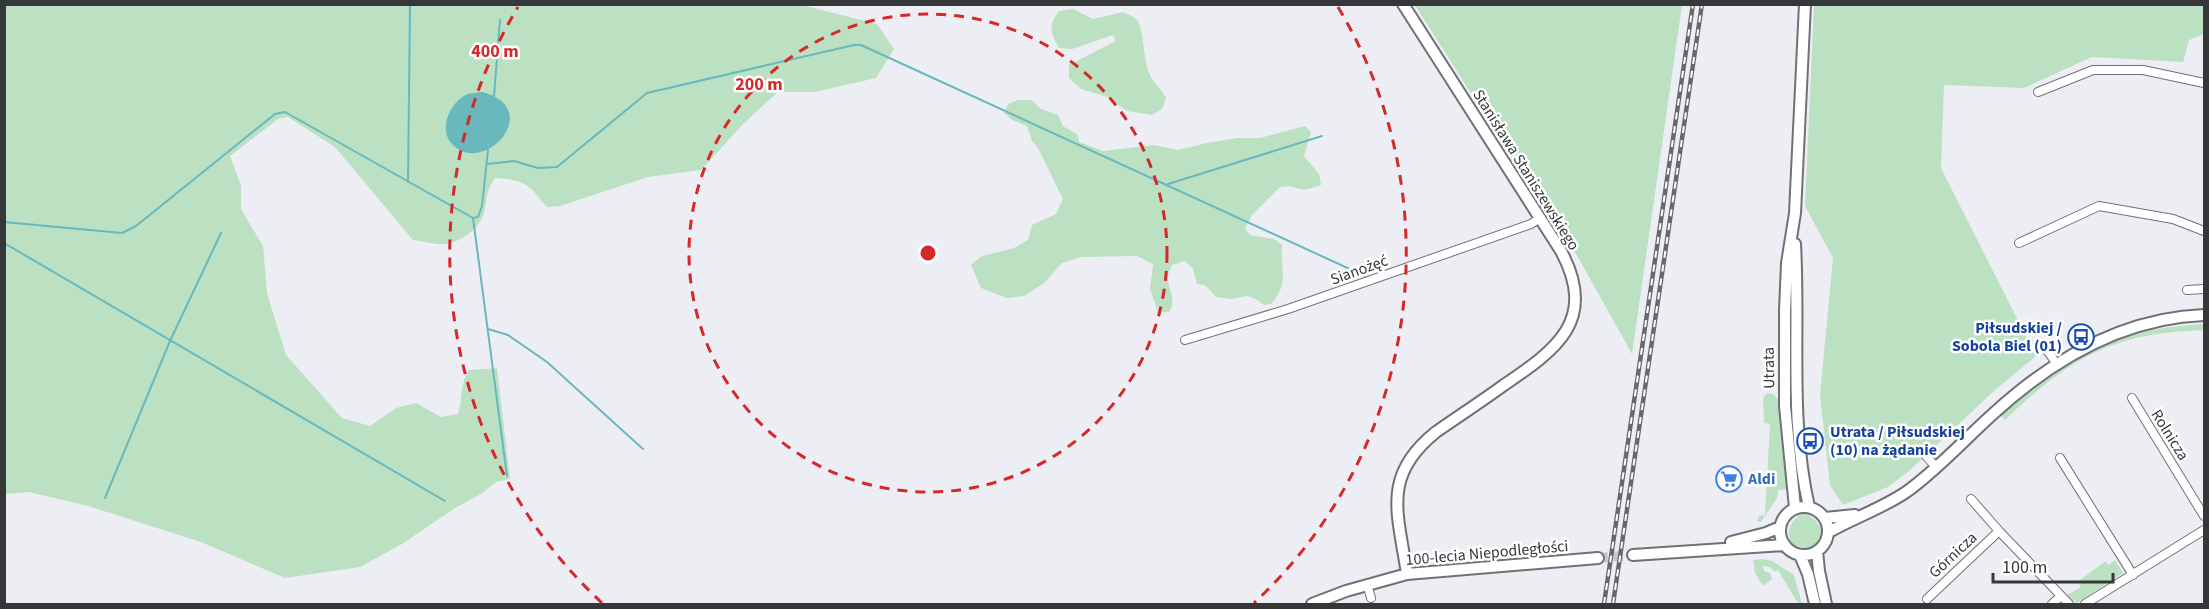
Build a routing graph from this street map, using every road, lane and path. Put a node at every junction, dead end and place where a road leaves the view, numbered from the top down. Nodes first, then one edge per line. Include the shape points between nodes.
1 (1403, 4) edge
2 (1805, 4) edge
3 (2205, 83) edge
4 (2038, 92) dead end
5 (1540, 218) junction
6 (1794, 228) junction
7 (2205, 231) edge
8 (2019, 243) dead end
9 (2205, 289) edge
10 (2187, 290) dead end
11 (2205, 315) edge
12 (1185, 340) dead end
13 (2046, 349) dead end
14 (2057, 364) junction
15 (2132, 398) dead end
16 (1926, 456) dead end
17 (2060, 458) dead end
18 (1936, 467) junction
19 (1971, 499) dead end
20 (1809, 507) junction
21 (1795, 508) junction
22 (1864, 513) junction
23 (2205, 516) edge
24 (1825, 518) junction
25 (1780, 527) junction
26 (2205, 530) edge
27 (1998, 531) junction
28 (1829, 532) junction
29 (1785, 545) junction
30 (1686, 550) junction
31 (1817, 551) junction
32 (1633, 555) tunnel mouth
33 (1800, 555) junction
34 (1598, 558) tunnel mouth
35 (1407, 574) junction
36 (2133, 575) junction
37 (1367, 584) junction
38 (2060, 597) junction
39 (1371, 598) dead end
40 (1927, 598) dead end
41 (1311, 604) edge
42 (1815, 604) edge
43 (1826, 604) edge
44 (2052, 604) edge
45 (2069, 604) edge
46 (2085, 604) edge

1 - 5 main road, Stanisława Staniszewskiego
2 - 6 main road, Utrata
3 - 4 street via 2143,70 2110,69 2093,70
5 - 12 street, Sianożęć via 1288,309
5 - 35 main road, Stanisława Staniszewskiego via 1571,274 1572,318 1552,351 1436,432 1407,462 1398,487 1398,511
6 - 20 main road, Utrata via 1796,401
6 - 21 main road, Utrata via 1787,263 1784,346 1785,406
7 - 8 street via 2173,219 2098,206
9 - 10 street
11 - 14 main road via 2120,332
13 - 14 street
14 - 18 main road via 2005,403
15 - 23 street, Rolnicza
16 - 18 street
17 - 36 street
18 - 22 main road via 1897,498
19 - 27 street
20 - 21 main road
20 - 24 main road
21 - 25 main road
22 - 24 main road
22 - 28 main road
24 - 28 main road
25 - 29 main road
25 - 30 main road via 1745,539
26 - 36 street
27 - 38 street
27 - 40 street, Górnicza
28 - 31 main road
29 - 30 main road
29 - 33 main road
30 - 32 main road
31 - 33 main road
31 - 43 main road
33 - 42 main road
34 - 35 main road, 100-lecia Niepodległości
35 - 37 main road, 100-lecia Niepodległości
36 - 46 street
37 - 39 street
37 - 41 main road, 100-lecia Niepodległości
38 - 44 street
38 - 45 street

